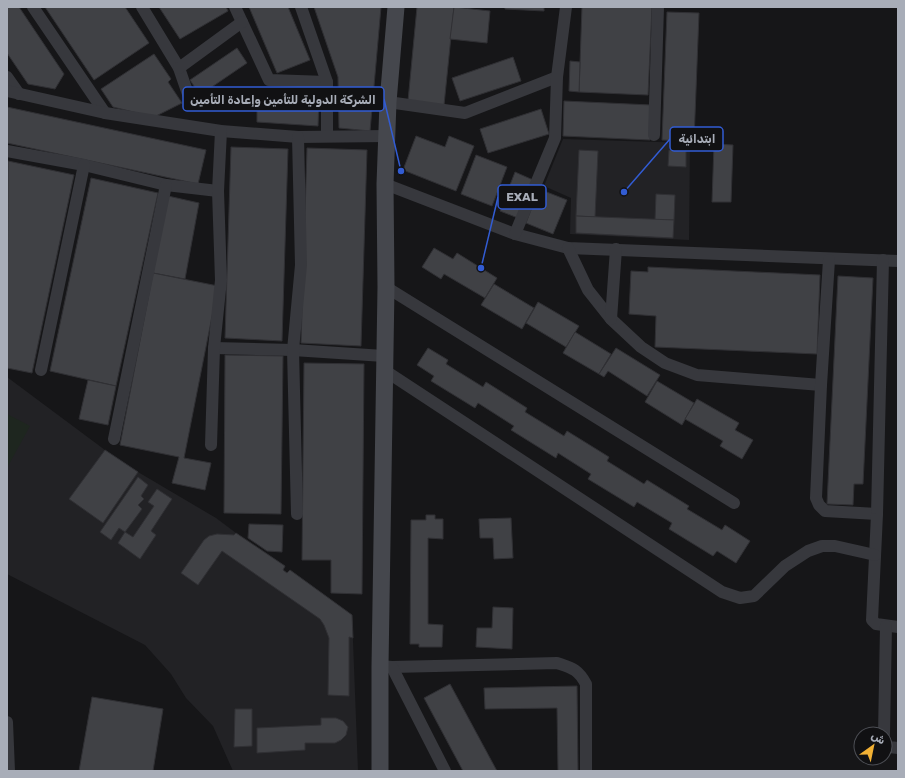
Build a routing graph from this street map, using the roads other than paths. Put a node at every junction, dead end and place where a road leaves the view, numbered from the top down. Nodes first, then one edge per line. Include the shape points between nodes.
1 (33, 7) edge
2 (142, 7) edge
3 (235, 7) edge
4 (301, 7) edge
5 (396, 7) edge
6 (566, 7) edge
7 (658, 7) edge
8 (242, 22) junction
9 (179, 68) junction
10 (7, 77) edge
11 (557, 77) junction
12 (327, 82) junction
13 (7, 91) edge
14 (20, 94) junction
15 (189, 97) dead end
16 (388, 102) junction
17 (105, 113) junction
18 (221, 131) junction
19 (654, 135) dead end
20 (298, 136) junction
21 (327, 136) junction
22 (387, 136) junction
23 (7, 151) edge
24 (84, 165) junction
25 (166, 184) junction
26 (385, 184) junction
27 (218, 191) junction
28 (515, 234) junction
29 (568, 248) junction
30 (616, 249) junction
31 (829, 260) junction
32 (884, 260) junction
33 (898, 261) edge
34 (386, 287) junction
35 (611, 319) junction
36 (214, 348) junction
37 (294, 350) junction
38 (384, 363) junction
39 (41, 370) dead end
40 (821, 385) junction
41 (114, 439) dead end
42 (211, 445) dead end
43 (734, 502) dead end
44 (297, 514) dead end
45 (877, 514) junction
46 (875, 555) junction
47 (892, 626) edge
48 (386, 666) junction
49 (885, 726) edge
50 (7, 728) edge
51 (9, 771) edge
52 (380, 771) edge
53 (445, 771) edge
54 (586, 771) edge

1 - 17 street
2 - 9 street
3 - 8 street
4 - 12 street
5 - 16 street
6 - 11 street
7 - 19 street
8 - 9 street
8 - 12 street via 269,80
9 - 15 street
10 - 14 street
11 - 16 street via 465,113
11 - 28 street via 555,138
12 - 21 street
13 - 14 street
14 - 17 street
16 - 22 street
17 - 18 street
18 - 20 street
18 - 27 street
20 - 21 street
20 - 37 street via 301,265
21 - 22 street
22 - 26 street
23 - 24 street
24 - 25 street
24 - 39 street
25 - 27 street
25 - 41 street
26 - 28 street
26 - 34 street
27 - 36 street via 221,280
28 - 29 street
29 - 30 street
29 - 35 street via 588,290
30 - 31 street
30 - 35 street
31 - 32 street
31 - 40 street
32 - 33 street
32 - 45 street
34 - 38 street
34 - 43 street
35 - 40 street via 640,347 665,362 697,375
36 - 37 street
36 - 42 street
37 - 38 street
37 - 44 street
38 - 46 street via 722,592 740,598 754,596 785,566 808,551 822,546 835,546
38 - 48 street
40 - 45 street via 816,498 819,505 825,511
45 - 46 street
46 - 47 street via 872,620 876,624
47 - 49 street
48 - 52 street
48 - 53 street
48 - 54 street via 557,663 572,668 581,674 586,684
50 - 51 street

